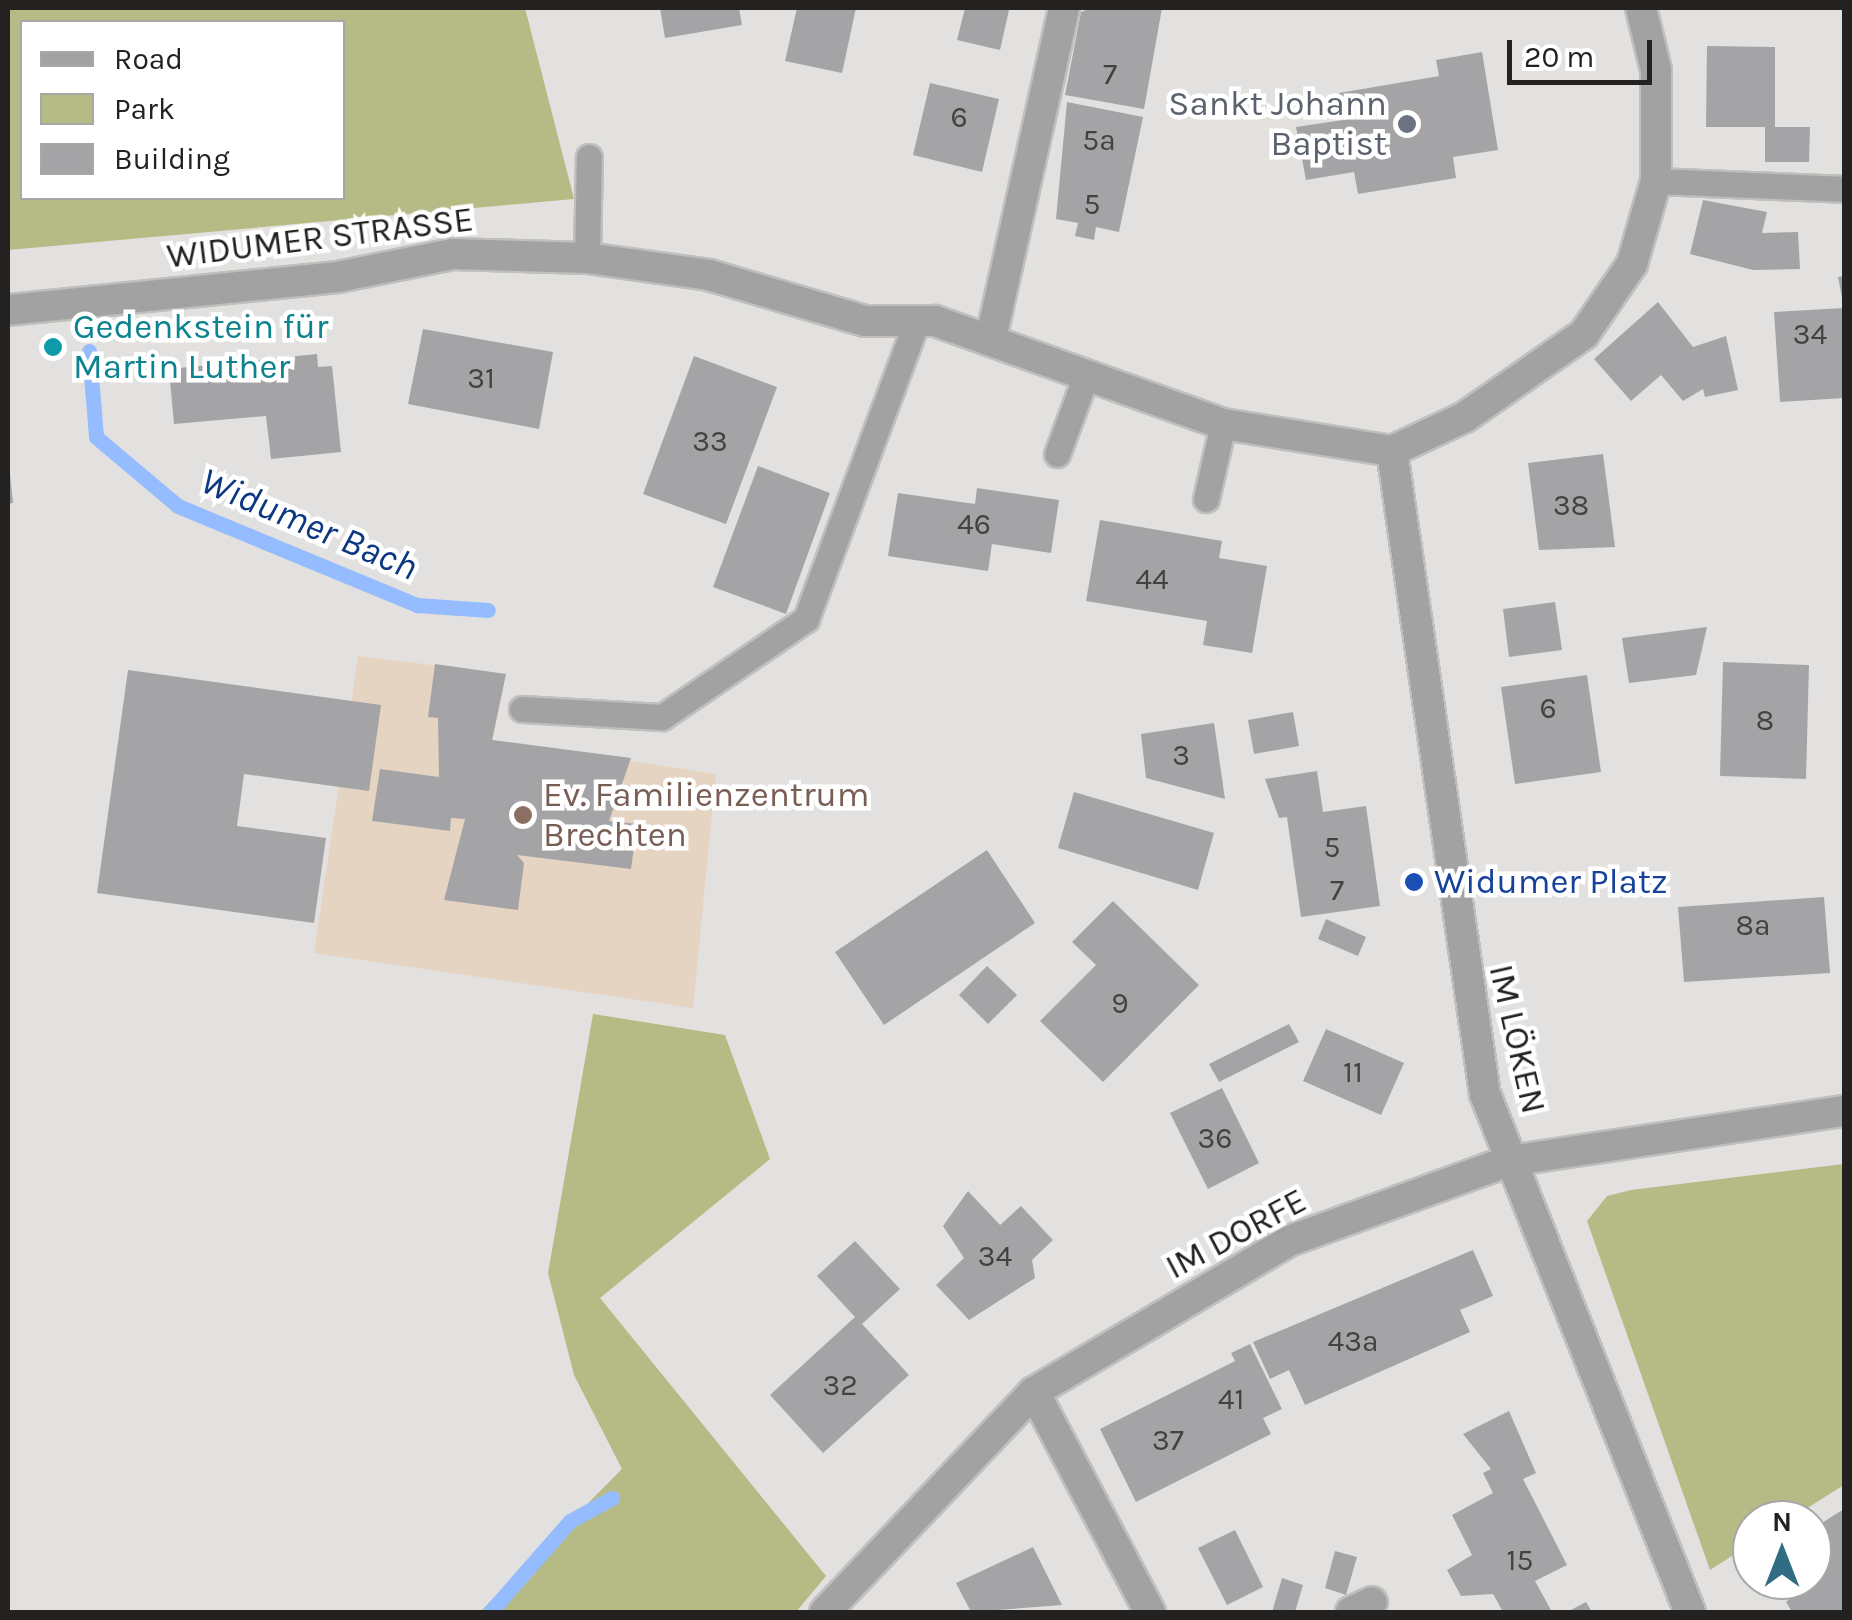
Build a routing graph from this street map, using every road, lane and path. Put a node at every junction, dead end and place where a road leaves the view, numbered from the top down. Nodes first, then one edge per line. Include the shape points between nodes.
1 (1064, 8) edge
2 (1641, 8) edge
3 (588, 157) dead end
4 (1656, 181) junction
5 (1844, 188) edge
6 (586, 258) junction
7 (8, 310) edge
8 (918, 321) junction
9 (991, 338) junction
10 (1084, 382) junction
11 (1223, 424) junction
12 (1392, 451) junction
13 (1057, 454) dead end
14 (1206, 499) dead end
15 (522, 709) dead end
16 (1844, 1111) edge
17 (1510, 1161) junction
18 (1034, 1392) junction
19 (825, 1612) edge
20 (1150, 1612) edge
21 (1690, 1612) edge

1 - 9 street
2 - 4 street via 1656,70
3 - 6 lane
4 - 5 lane
4 - 12 street via 1632,264 1584,334 1466,417
6 - 7 street, WIDUMER STRASSE via 453,254 338,278
6 - 8 street, WIDUMER STRASSE via 709,275 865,320
8 - 9 street, WIDUMER STRASSE
8 - 15 lane via 806,619 662,717
9 - 10 street
10 - 11 street
10 - 13 lane
11 - 12 street
11 - 14 lane
12 - 17 street, IM LÖKEN via 1467,1003
16 - 17 street, IM DORFE
17 - 18 street, IM DORFE via 1289,1240
17 - 21 street, IM LÖKEN
18 - 19 street, IM DORFE
18 - 20 street

